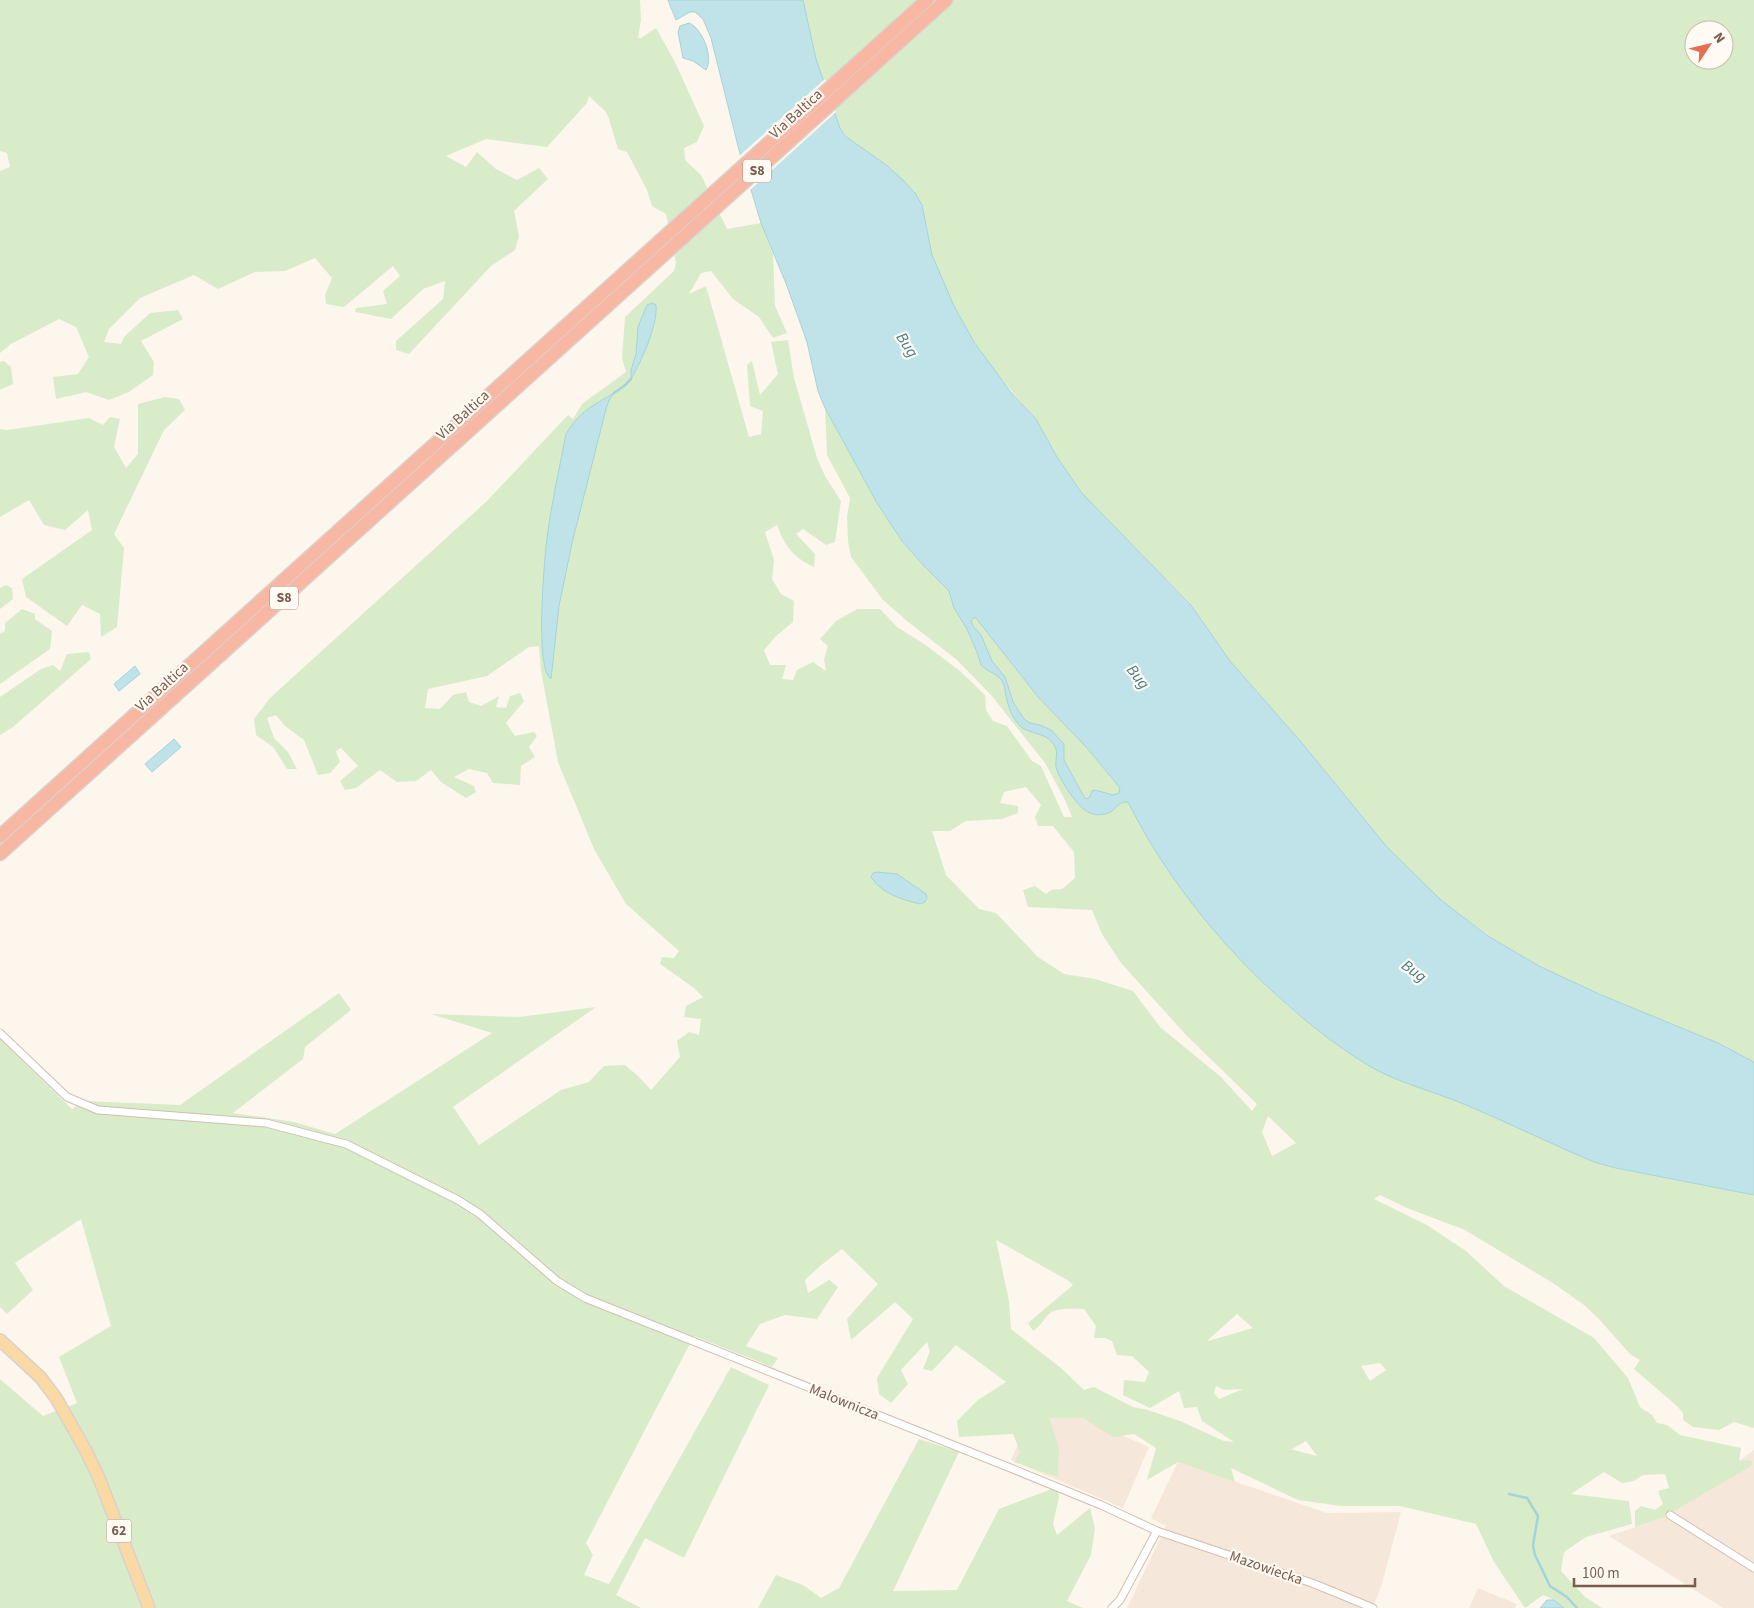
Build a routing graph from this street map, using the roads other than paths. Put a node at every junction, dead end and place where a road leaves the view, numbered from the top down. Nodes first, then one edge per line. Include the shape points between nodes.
1 (927, 0) edge
2 (946, 0) edge
3 (0, 836) edge
4 (0, 854) edge
5 (0, 1033) edge
6 (0, 1340) edge
7 (0, 1350) edge
8 (65, 1415) junction
9 (1670, 1515) dead end
10 (1157, 1531) junction
11 (1754, 1568) edge
12 (149, 1608) edge
13 (1112, 1608) edge
14 (1373, 1608) edge

1 - 3 highway, Via Baltica / S8
2 - 4 highway, Via Baltica / S8
5 - 10 street, Malownicza via 67,1097 98,1110 266,1124 346,1144 480,1214 557,1281 585,1298 1017,1470
6 - 8 main road, 62 via 41,1378
7 - 8 main road, 62
8 - 12 main road, 62 via 99,1478
9 - 11 street
10 - 13 street via 1120,1600
10 - 14 street, Mazowiecka via 1300,1579

